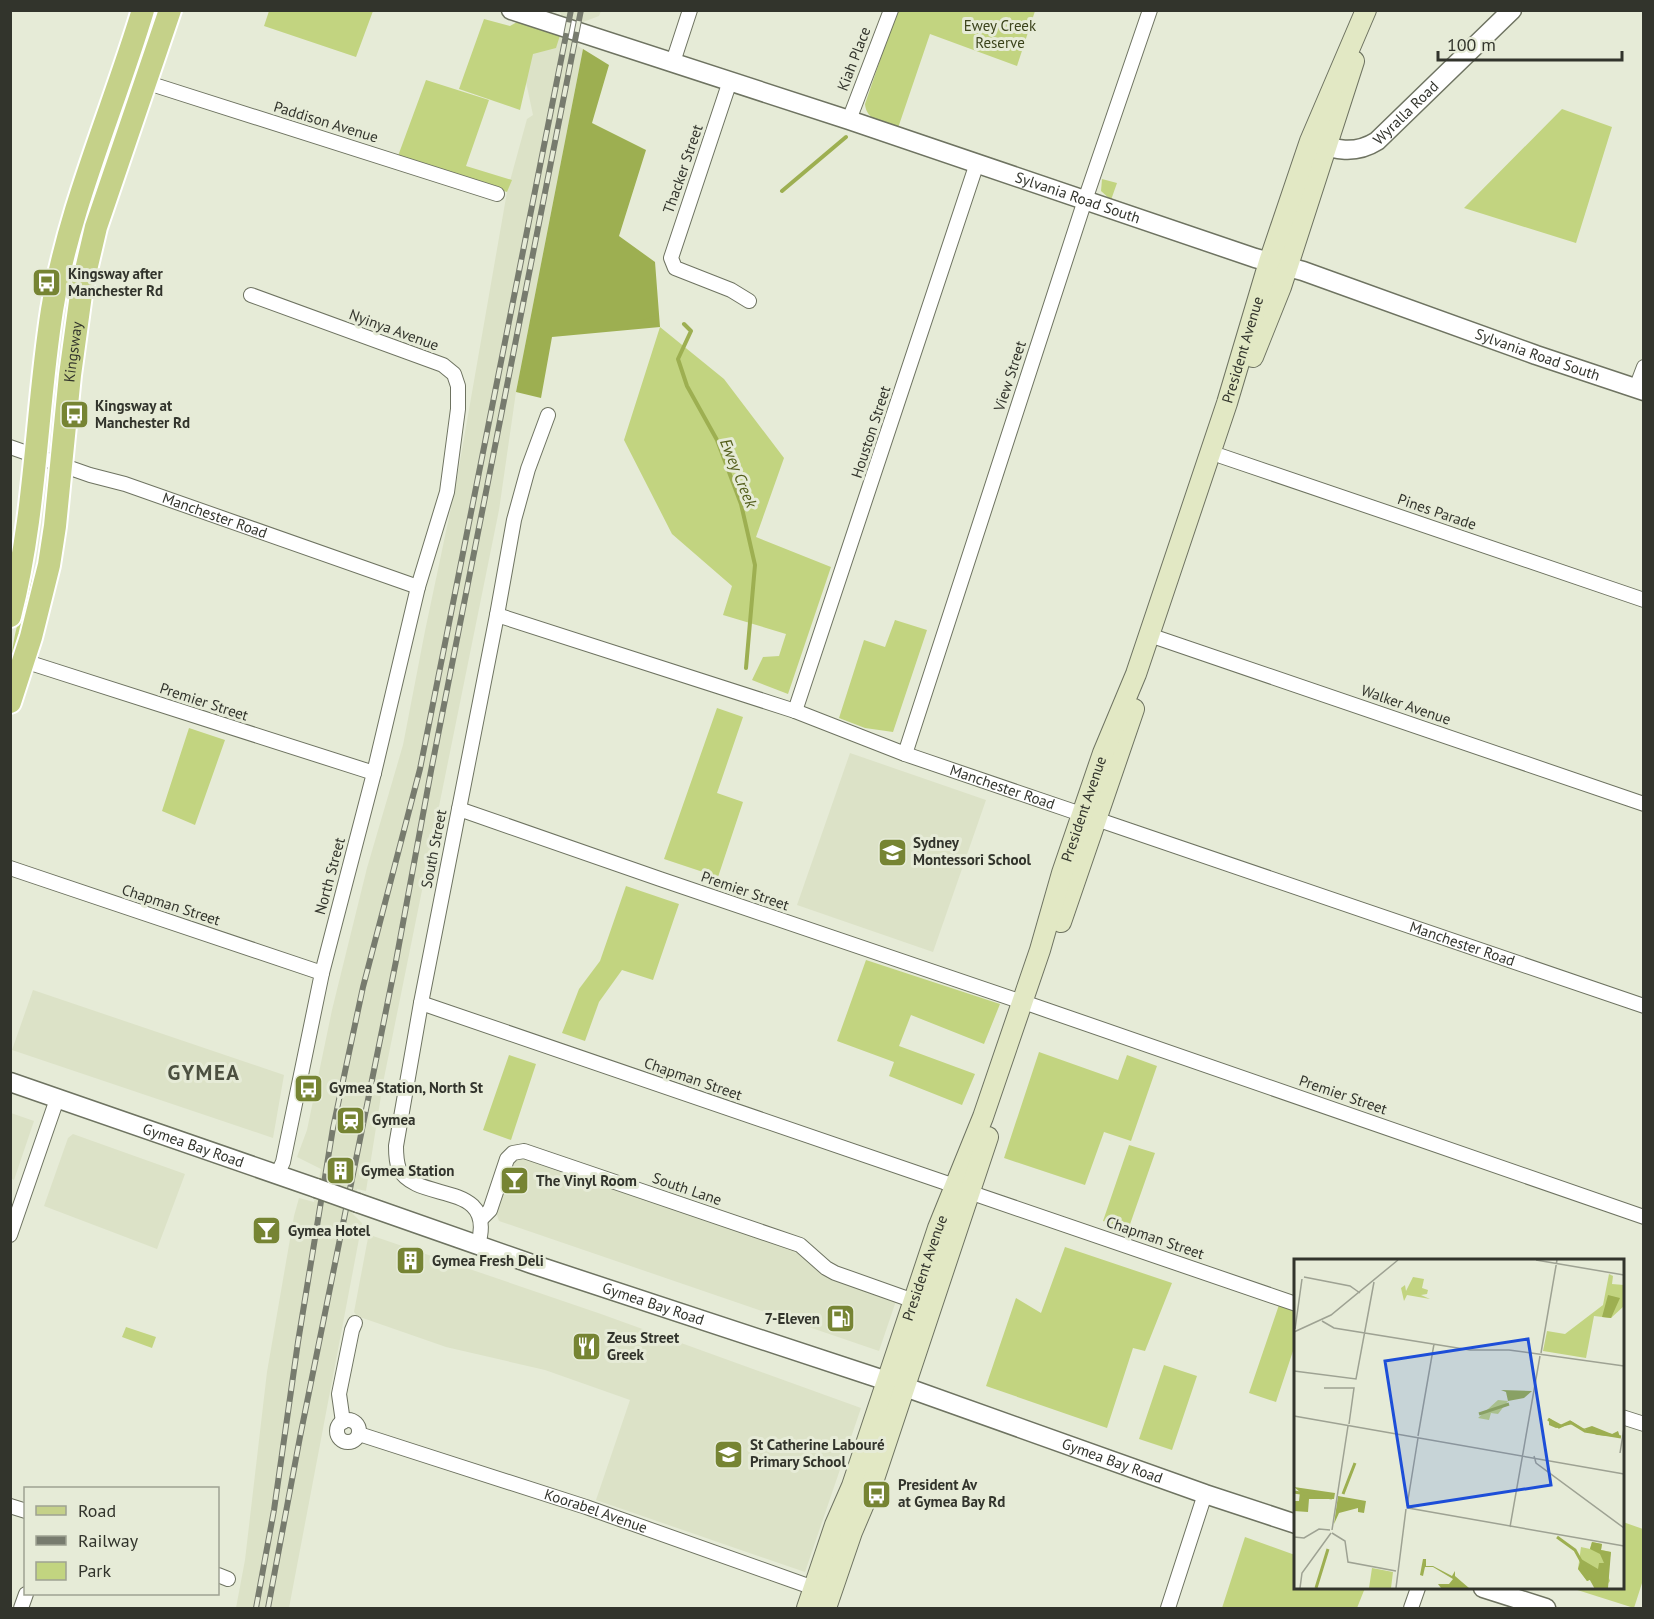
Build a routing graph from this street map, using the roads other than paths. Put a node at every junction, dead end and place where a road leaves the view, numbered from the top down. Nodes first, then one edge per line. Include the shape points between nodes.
1 (143, 10) edge
2 (170, 10) edge
3 (690, 10) edge
4 (891, 10) edge
5 (1150, 10) edge
6 (1367, 10) edge
7 (1512, 10) edge
8 (519, 12) edge
9 (673, 62) junction
10 (730, 81) junction
11 (145, 82) junction
12 (849, 120) junction
13 (1319, 144) junction
14 (977, 163) junction
15 (497, 194) dead end
16 (1085, 200) junction
17 (1278, 264) junction
18 (251, 295) dead end
19 (749, 301) dead end
20 (1644, 367) edge
21 (1640, 390) edge
22 (548, 415) dead end
23 (10, 447) edge
24 (37, 455) junction
25 (1221, 456) junction
26 (61, 464) junction
27 (418, 587) junction
28 (1644, 600) edge
29 (497, 615) junction
30 (10, 616) edge
31 (1158, 638) junction
32 (24, 661) junction
33 (10, 702) edge
34 (795, 711) junction
35 (905, 754) junction
36 (374, 773) junction
37 (1644, 804) edge
38 (459, 809) junction
39 (1089, 816) junction
40 (10, 868) edge
41 (322, 973) junction
42 (421, 1003) junction
43 (1027, 1004) junction
44 (1644, 1006) edge
45 (10, 1082) edge
46 (57, 1099) junction
47 (277, 1175) junction
48 (962, 1189) junction
49 (1644, 1217) edge
50 (481, 1219) junction
51 (10, 1235) edge
52 (478, 1245) junction
53 (914, 1301) junction
54 (1294, 1303) edge
55 (355, 1323) dead end
56 (896, 1384) junction
57 (1624, 1417) edge
58 (1644, 1424) edge
59 (1205, 1494) junction
60 (1294, 1523) edge
61 (1417, 1589) edge
62 (1489, 1589) edge
63 (824, 1597) edge
64 (807, 1608) edge
65 (1168, 1608) edge
66 (1411, 1608) edge
67 (1546, 1608) edge

1 - 24 main road, Kingsway via 60,270
2 - 11 main road, Kingsway
3 - 9 street
4 - 12 street, Kiah Place
5 - 16 street, View Street
6 - 13 main road, President Avenue via 1352,69
7 - 13 street, Wyralla Road via 1377,141 1356,150
8 - 9 street, Sylvania Road South
9 - 10 street, Sylvania Road South
10 - 12 street, Sylvania Road South
10 - 19 street, Thacker Street via 672,252 672,263 675,268
11 - 15 street, Paddison Avenue
11 - 26 main road, Kingsway via 96,227 82,287
12 - 14 street, Sylvania Road South
13 - 17 main road, President Avenue
14 - 16 street, Sylvania Road South
14 - 34 street, Houston Street
16 - 17 street, Sylvania Road South
16 - 35 street, View Street
17 - 21 street, Sylvania Road South
17 - 25 main road, President Avenue
17 - 39 main road, President Avenue via 1136,674 1102,753
18 - 27 street, Nyinya Avenue via 443,365 454,374 458,410 447,492
20 - 21 street
22 - 29 street, South Street via 517,509
23 - 24 street, Manchester Road
24 - 26 street, Manchester Road
24 - 30 main road, Kingsway via 23,562
25 - 28 street, Pines Parade
25 - 31 main road, President Avenue
26 - 27 street, Manchester Road
26 - 32 main road, Kingsway via 49,565
27 - 36 street, North Street
29 - 34 street, Manchester Road
29 - 38 street, South Street
31 - 37 street, Walker Avenue
31 - 39 main road, President Avenue
32 - 33 main road, Kingsway
32 - 36 street, Premier Street
34 - 35 street, Manchester Road
35 - 39 street, Manchester Road
36 - 41 street, North Street
38 - 42 street, South Street
38 - 43 street, Premier Street
39 - 43 main road, President Avenue via 1062,873
39 - 44 street, Manchester Road
40 - 41 street, Chapman Street
41 - 47 street, North Street
42 - 48 street, Chapman Street
42 - 50 street, South Street via 396,1159 406,1177 466,1201
43 - 48 main road, President Avenue via 982,1117
43 - 49 street, Premier Street
45 - 46 street, Gymea Bay Road
46 - 47 street, Gymea Bay Road
46 - 51 street
47 - 52 street, Gymea Bay Road, bridge
48 - 53 main road, President Avenue via 938,1228
48 - 54 street, Chapman Street
48 - 56 main road, President Avenue
50 - 52 street
50 - 53 street, South Lane via 490,1210 507,1159 513,1153 524,1152 800,1245 835,1273
52 - 56 street, Gymea Bay Road
53 - 56 main road, President Avenue
55 - 63 street, Koorabel Avenue via 339,1394 343,1422 338,1433 345,1442 354,1441 359,1434 586,1507
56 - 59 street, Gymea Bay Road
56 - 63 main road, President Avenue via 872,1485
57 - 58 street
59 - 60 street, Gymea Bay Road
59 - 65 street
61 - 66 street
62 - 67 street
63 - 64 main road, President Avenue

